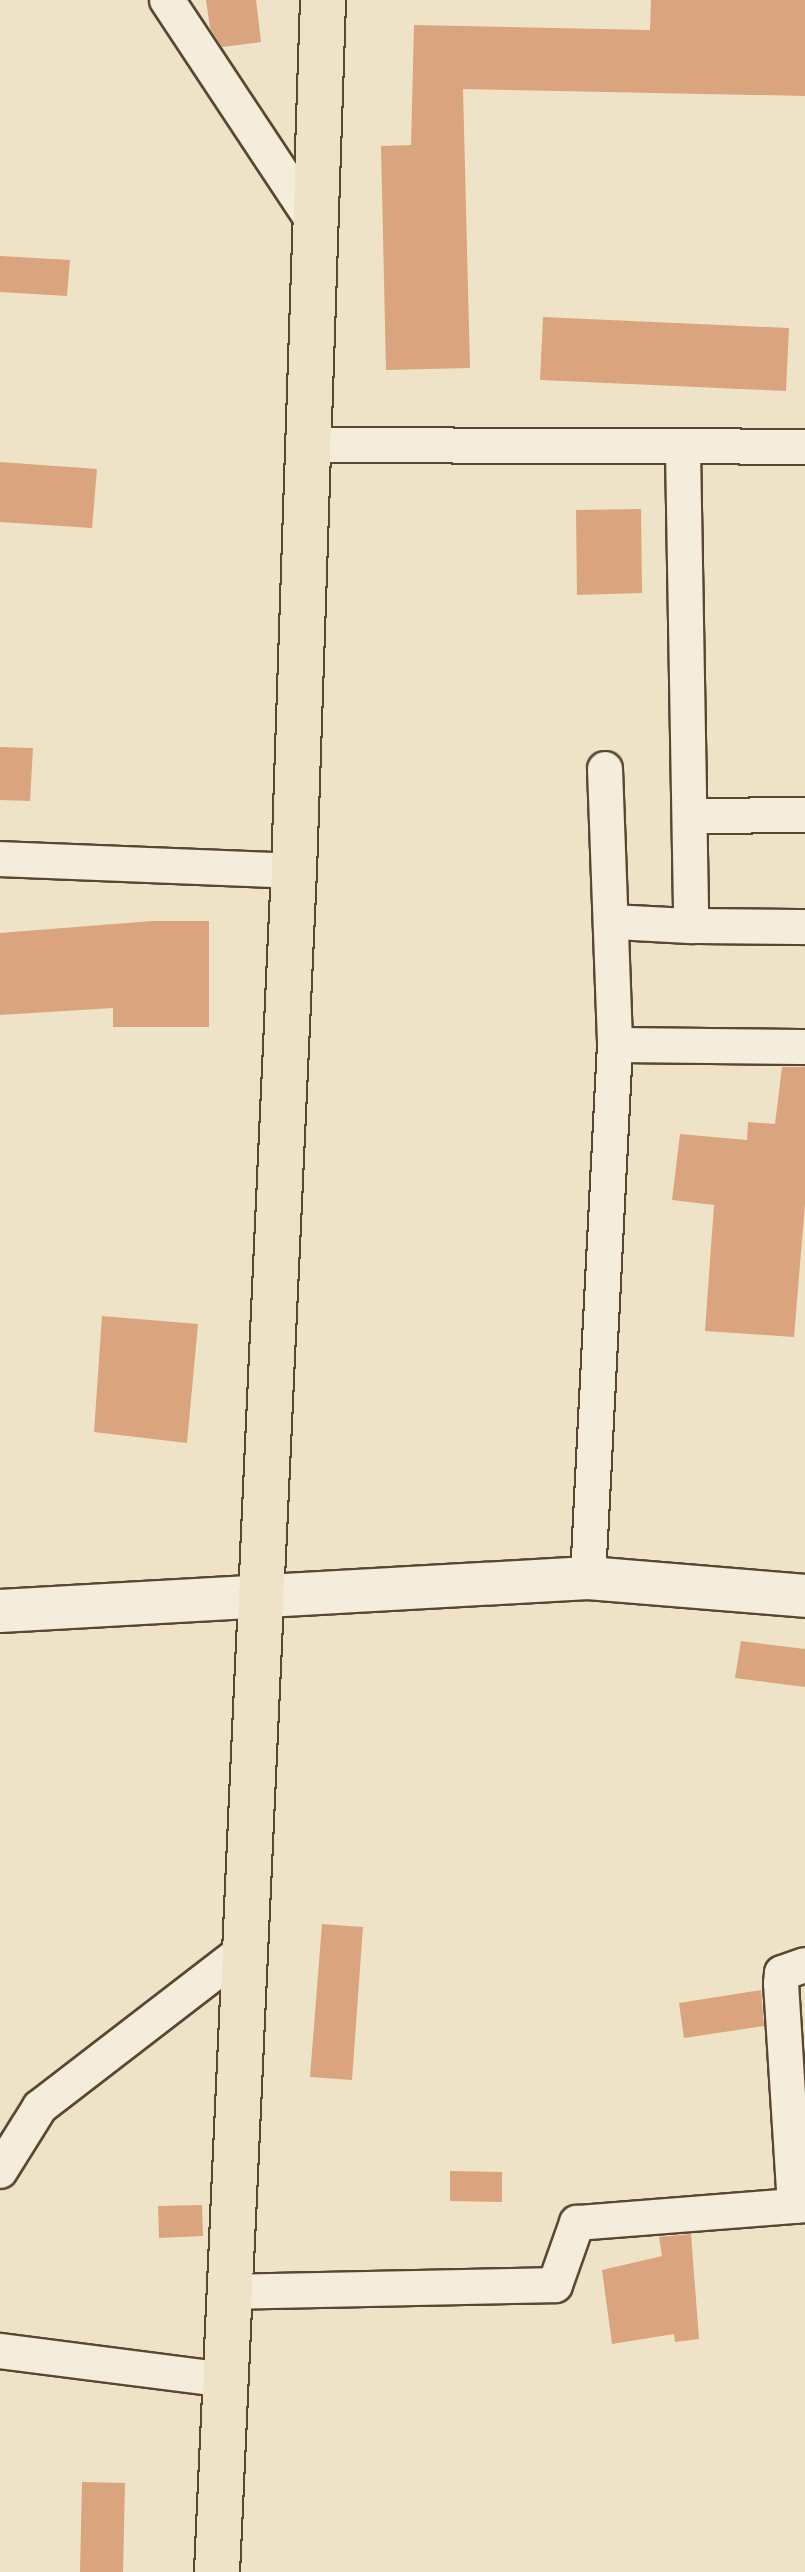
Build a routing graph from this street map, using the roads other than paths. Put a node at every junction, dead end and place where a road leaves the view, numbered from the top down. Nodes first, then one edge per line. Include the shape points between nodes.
1 (167, 0) edge
2 (323, 0) edge
3 (317, 227) junction
4 (309, 445) junction
5 (805, 447) edge
6 (683, 450) junction
7 (605, 769) dead end
8 (805, 815) edge
9 (694, 816) junction
10 (0, 859) edge
11 (294, 871) junction
12 (614, 922) junction
13 (691, 926) junction
14 (805, 927) edge
15 (615, 1045) junction
16 (805, 1047) edge
17 (588, 1578) junction
18 (262, 1594) junction
19 (805, 1596) edge
20 (0, 1611) edge
21 (245, 1949) junction
22 (805, 1965) edge
23 (0, 2171) edge
24 (800, 2205) edge
25 (229, 2292) junction
26 (0, 2351) edge
27 (225, 2380) junction
28 (217, 2572) edge

1 - 3 street
2 - 3 main road
3 - 4 main road
4 - 6 street
4 - 11 main road
5 - 6 street
6 - 9 street
7 - 12 street
8 - 9 street
9 - 13 street
10 - 11 street
11 - 18 main road
12 - 13 street
12 - 15 street
13 - 14 street
15 - 16 street
15 - 17 street
17 - 18 street
17 - 19 street
18 - 20 street
18 - 21 main road
21 - 23 street via 40,2107
21 - 25 main road
22 - 24 street via 782,1973 781,1983
24 - 25 street via 577,2223 555,2285
25 - 27 main road
26 - 27 street
27 - 28 main road

